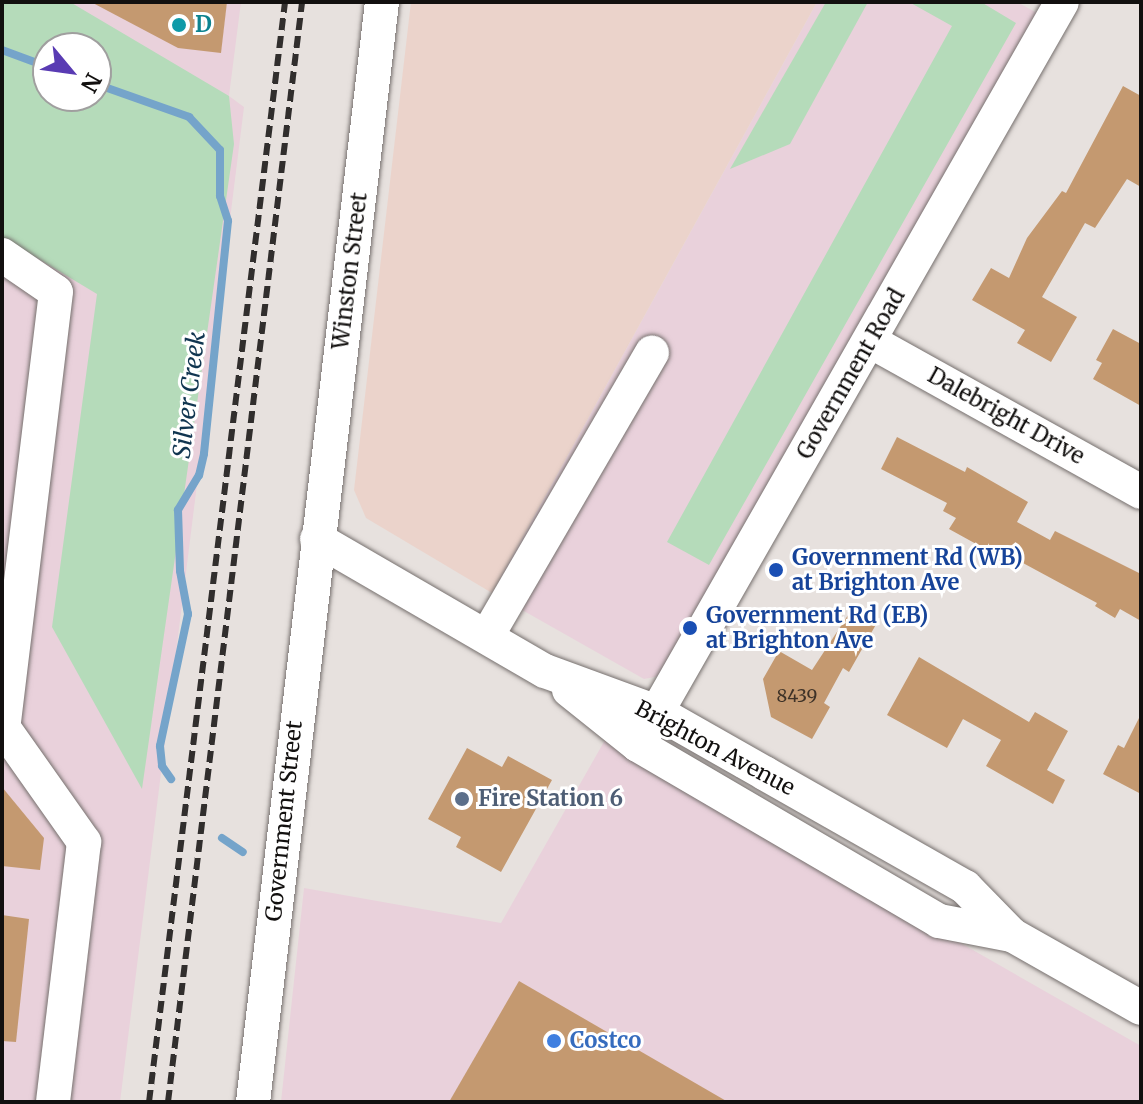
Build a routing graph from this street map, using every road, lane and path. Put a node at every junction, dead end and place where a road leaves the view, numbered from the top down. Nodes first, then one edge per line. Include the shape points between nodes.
1 (382, 2) edge
2 (1062, 2) edge
3 (2, 255) edge
4 (870, 341) junction
5 (652, 353) dead end
6 (1141, 492) edge
7 (317, 539) junction
8 (487, 636) junction
9 (545, 671) junction
10 (657, 712) junction
11 (638, 745) junction
12 (1012, 935) junction
13 (1141, 1008) edge
14 (53, 1102) edge
15 (253, 1102) edge

1 - 7 street, Winston Street
2 - 4 street, Government Road
3 - 14 street via 56,292 3,727 84,842
4 - 6 street, Dalebright Drive
4 - 10 street, Government Road
5 - 8 street
7 - 8 street, Brighton Avenue
7 - 15 street, Government Street
8 - 9 street, Brighton Avenue
9 - 10 street, Brighton Avenue
9 - 11 street, Brighton Avenue
10 - 11 street, Government Road
10 - 12 street, Brighton Avenue via 965,887
11 - 12 street, Brighton Avenue via 939,921
12 - 13 street, Brighton Avenue

